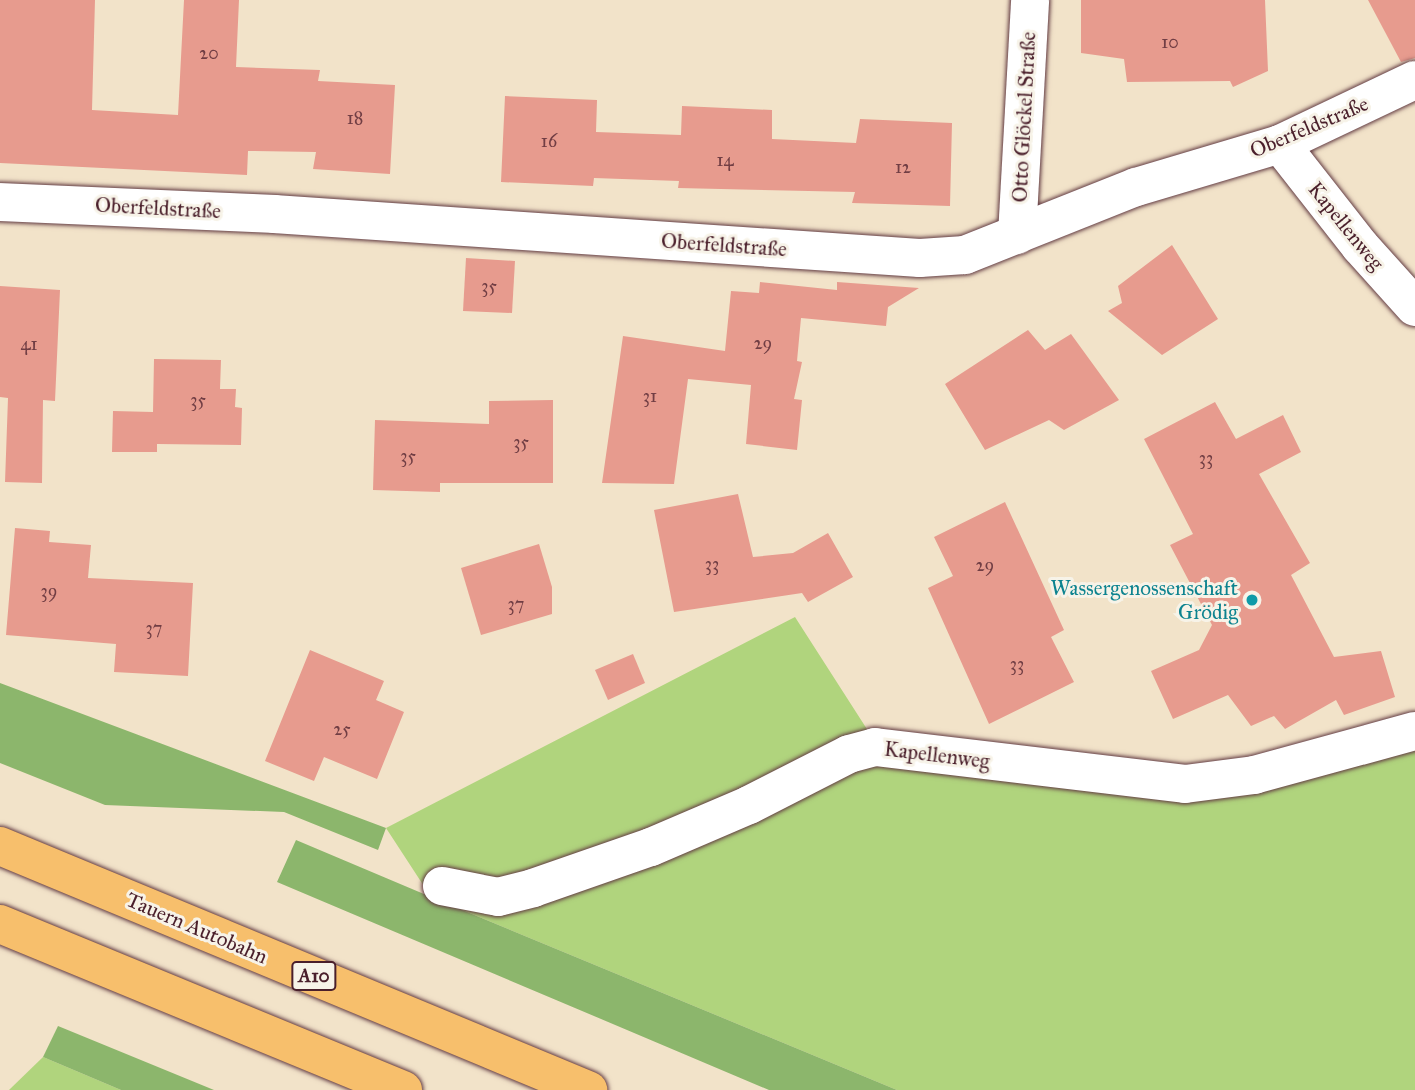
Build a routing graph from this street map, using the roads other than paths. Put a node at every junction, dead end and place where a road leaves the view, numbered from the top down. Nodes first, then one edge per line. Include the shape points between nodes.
1 (1030, 0) edge
2 (1415, 80) edge
3 (1280, 144) junction
4 (0, 202) edge
5 (1017, 235) junction
6 (1415, 307) edge
7 (1415, 731) edge
8 (0, 835) edge
9 (0, 846) edge
10 (40, 863) junction
11 (442, 886) dead end
12 (0, 923) edge
13 (403, 1090) edge
14 (587, 1090) edge

1 - 5 street, Otto Glöckel Straße
2 - 3 street, Oberfeldstraße
3 - 5 street, Oberfeldstraße via 1136,187
3 - 6 street, Kapellenweg
4 - 5 street, Oberfeldstraße via 235,212 920,258 965,255
7 - 11 street, Kapellenweg via 1254,775 1185,784 875,747 849,754 749,805 651,847 533,888 498,897
8 - 10 highway
9 - 10 highway, Tauern Autobahn / A10
10 - 14 highway, Tauern Autobahn / A10
12 - 13 highway

